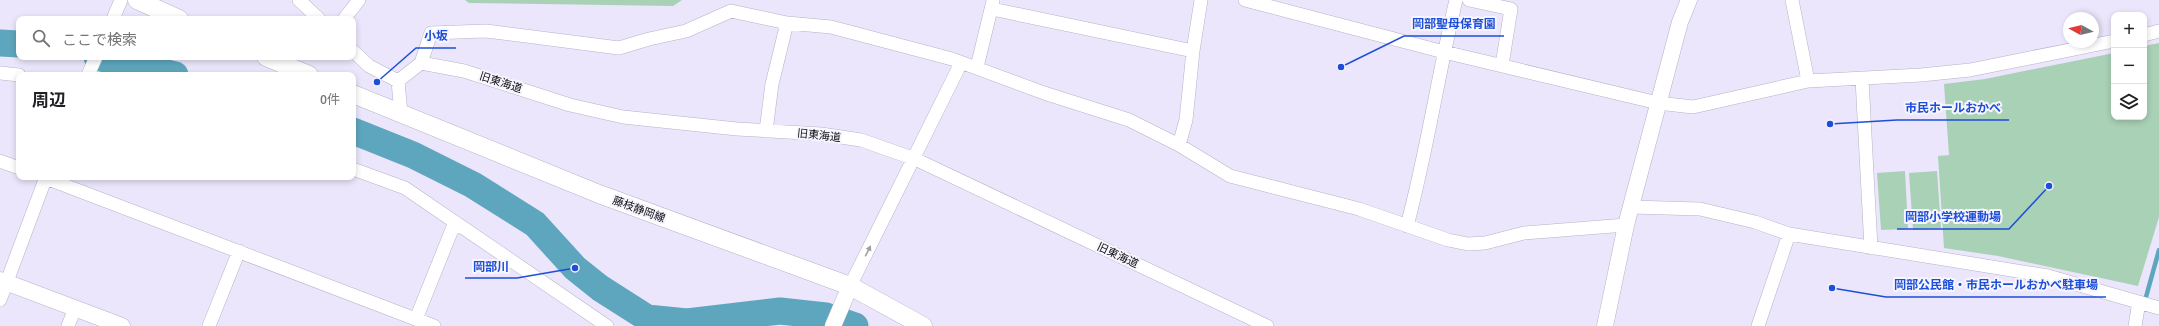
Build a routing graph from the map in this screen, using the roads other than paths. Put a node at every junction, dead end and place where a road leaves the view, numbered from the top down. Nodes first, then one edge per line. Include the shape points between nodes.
1 (121, 0) edge
2 (137, 0) edge
3 (300, 0) edge
4 (359, 0) edge
5 (1201, 0) edge
6 (1245, 0) edge
7 (1456, 0) edge
8 (1469, 0) edge
9 (1689, 0) edge
10 (1792, 0) edge
11 (992, 4) edge
12 (114, 16) edge
13 (172, 16) edge
14 (316, 16) edge
15 (346, 16) edge
16 (787, 23) junction
17 (2159, 31) edge
18 (2147, 34) edge
19 (2111, 42) edge
20 (1193, 51) junction
21 (1444, 52) junction
22 (356, 54) edge
23 (95, 60) edge
24 (273, 60) edge
25 (422, 63) junction
26 (961, 63) junction
27 (1502, 65) junction
28 (977, 67) junction
29 (0, 72) edge
30 (89, 72) edge
31 (302, 72) edge
32 (16, 75) edge
33 (1862, 79) junction
34 (398, 81) junction
35 (1808, 81) junction
36 (356, 95) edge
37 (1658, 103) junction
38 (401, 114) junction
39 (766, 131) junction
40 (1179, 145) junction
41 (915, 159) junction
42 (0, 161) edge
43 (16, 167) edge
44 (356, 170) edge
45 (44, 180) edge
46 (53, 180) edge
47 (1632, 207) junction
48 (455, 222) junction
49 (1626, 225) junction
50 (1407, 226) junction
51 (1789, 234) junction
52 (1871, 248) junction
53 (239, 251) junction
54 (3, 281) edge
55 (847, 294) junction
56 (0, 300) edge
57 (2139, 302) junction
58 (75, 308) junction
59 (2159, 308) edge
60 (416, 319) junction
61 (1253, 323) edge
62 (68, 326) edge
63 (122, 326) edge
64 (209, 326) edge
65 (434, 326) edge
66 (607, 326) edge
67 (833, 326) edge
68 (923, 326) edge
69 (1267, 326) edge
70 (1605, 326) edge
71 (1758, 326) edge
72 (2135, 326) edge

1 - 12 street
2 - 13 main road
3 - 14 street
4 - 15 street
5 - 20 street
6 - 21 street
7 - 21 street
8 - 27 street via 1511,9
9 - 37 street via 1680,22
10 - 35 street
11 - 20 street
11 - 28 street
16 - 25 street via 731,11 686,31 619,48 486,31 431,33
16 - 26 street via 831,27
16 - 39 street via 772,84
17 - 18 street
19 - 33 street via 1970,70
20 - 40 street via 1186,120
21 - 27 street
21 - 50 street via 1418,184
22 - 34 street via 369,66
23 - 30 street
24 - 31 main road
25 - 34 street
25 - 39 street, 旧東海道 via 464,71 570,105 623,117
26 - 28 street
26 - 41 street
27 - 37 street
28 - 40 street via 1044,93 1129,120
29 - 32 street
33 - 35 street
33 - 52 street
34 - 38 street
35 - 37 street via 1693,107
36 - 38 main road, 藤枝静岡線
37 - 47 street
38 - 55 main road, 藤枝静岡線
39 - 41 street, 旧東海道 via 820,134 861,140
40 - 50 street via 1230,176 1359,209
55 -> 41 street
41 - 61 street, 旧東海道
42 - 43 street
44 - 48 street via 405,188
45 - 54 street
46 - 53 street
47 - 49 street
47 - 51 street via 1700,209 1755,222
48 - 60 street
48 - 66 street
49 - 50 street via 1524,233 1485,243 1468,244
49 - 70 street
51 - 52 street
51 - 71 street
52 - 57 street via 2048,276
53 - 60 street
53 - 64 street
54 - 56 street
54 - 58 street
55 - 67 street
55 - 68 main road, 藤枝静岡線
57 - 59 street
57 - 72 street
58 - 62 street
58 - 63 street
60 - 65 street
61 - 69 street, 旧東海道

